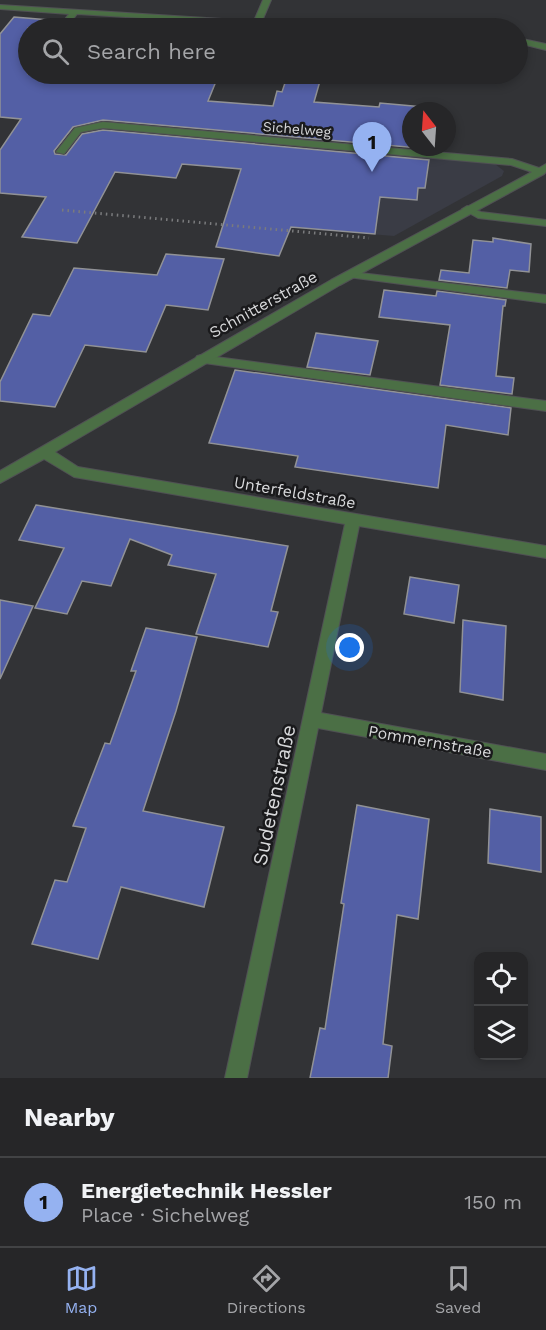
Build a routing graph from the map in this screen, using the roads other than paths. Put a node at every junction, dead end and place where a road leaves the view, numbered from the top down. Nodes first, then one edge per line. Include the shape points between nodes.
1 (267, 0) edge
2 (2, 6) edge
3 (75, 11) junction
4 (70, 18) edge
5 (176, 18) edge
6 (259, 18) edge
7 (528, 42) edge
8 (546, 47) edge
9 (61, 152) dead end
10 (543, 169) edge
11 (467, 209) junction
12 (546, 223) edge
13 (352, 275) junction
14 (546, 298) edge
15 (201, 359) junction
16 (546, 406) edge
17 (44, 452) junction
18 (0, 478) edge
19 (353, 521) junction
20 (546, 552) edge
21 (313, 719) junction
22 (546, 762) edge
23 (236, 1078) edge

1 - 6 street
2 - 3 street
3 - 4 street
3 - 5 street
7 - 8 street
9 - 10 street, Sichelweg via 78,130 103,125 512,162
10 - 11 street, Schnitterstraße
11 - 12 street via 478,215
11 - 13 street, Schnitterstraße
13 - 14 street
13 - 15 street, Schnitterstraße
15 - 16 street
15 - 17 street, Schnitterstraße
17 - 18 street, Schnitterstraße
17 - 19 street, Unterfeldstraße via 74,472
19 - 20 street, Unterfeldstraße
19 - 21 street, Sudetenstraße
21 - 22 street, Pommernstraße
21 - 23 street, Sudetenstraße

